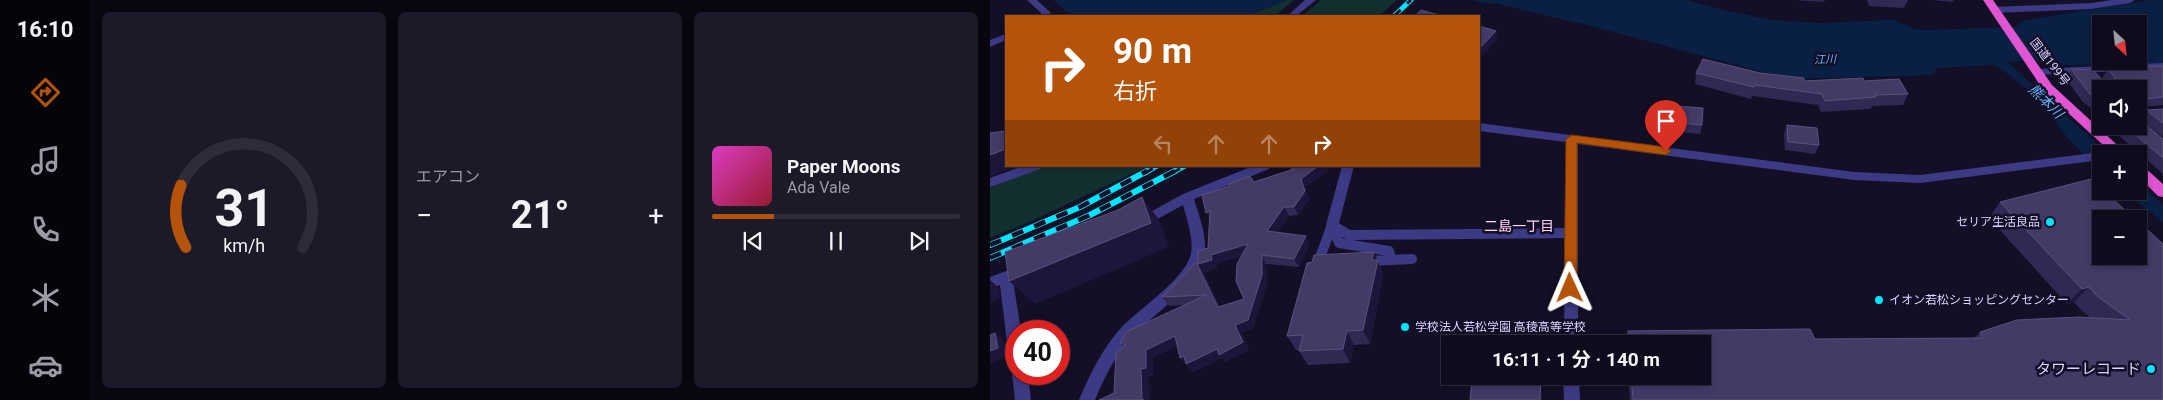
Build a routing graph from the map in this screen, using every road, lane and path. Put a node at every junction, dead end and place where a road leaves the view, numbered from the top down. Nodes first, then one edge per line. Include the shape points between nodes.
1 (1032, 0) edge
2 (1311, 0) edge
3 (1988, 0) edge
4 (2130, 0) edge
5 (1995, 12) junction
6 (1044, 15) edge
7 (1292, 15) edge
8 (1005, 37) edge
9 (990, 44) edge
10 (2163, 66) edge
11 (2087, 68) junction
12 (2036, 70) junction
13 (2096, 80) edge
14 (1480, 127) edge
15 (1572, 139) junction
16 (2110, 145) edge
17 (2092, 157) edge
18 (1033, 167) edge
19 (1262, 167) edge
20 (1348, 167) edge
21 (2147, 177) edge
22 (990, 183) edge
23 (2163, 192) edge
24 (1187, 197) junction
25 (1332, 225) junction
26 (1131, 228) edge
27 (1570, 233) junction
28 (1412, 259) dead end
29 (1392, 260) junction
30 (1355, 261) edge
31 (1327, 262) edge
32 (1032, 267) edge
33 (1006, 277) junction
34 (990, 283) edge
35 (1012, 320) edge
36 (1571, 335) edge
37 (1021, 385) edge
38 (1571, 385) edge
39 (1023, 400) edge
40 (1087, 400) edge
41 (1572, 400) edge

1 - 6 street via 1046,12
2 - 7 street
3 - 5 highway, 国道199号
4 - 5 street via 2091,6
5 - 12 highway, 国道199号
8 - 9 street
10 - 11 street
11 - 12 street
11 - 13 street
12 - 16 highway, 国道199号 via 2048,88
14 - 15 street
15 - 17 street via 1854,176 1920,179
15 - 27 street
18 - 22 street
19 - 24 street
20 - 25 street
21 - 23 highway
24 - 26 street
24 - 40 street via 1195,224 1198,256 1189,272 1110,352
25 - 27 street via 1348,235
25 - 29 lane via 1339,243 1389,251
25 - 31 lane via 1318,263
27 - 36 street
28 - 29 lane
29 - 30 lane
32 - 33 street
33 - 34 street
33 - 35 street
37 - 39 street
38 - 41 street

